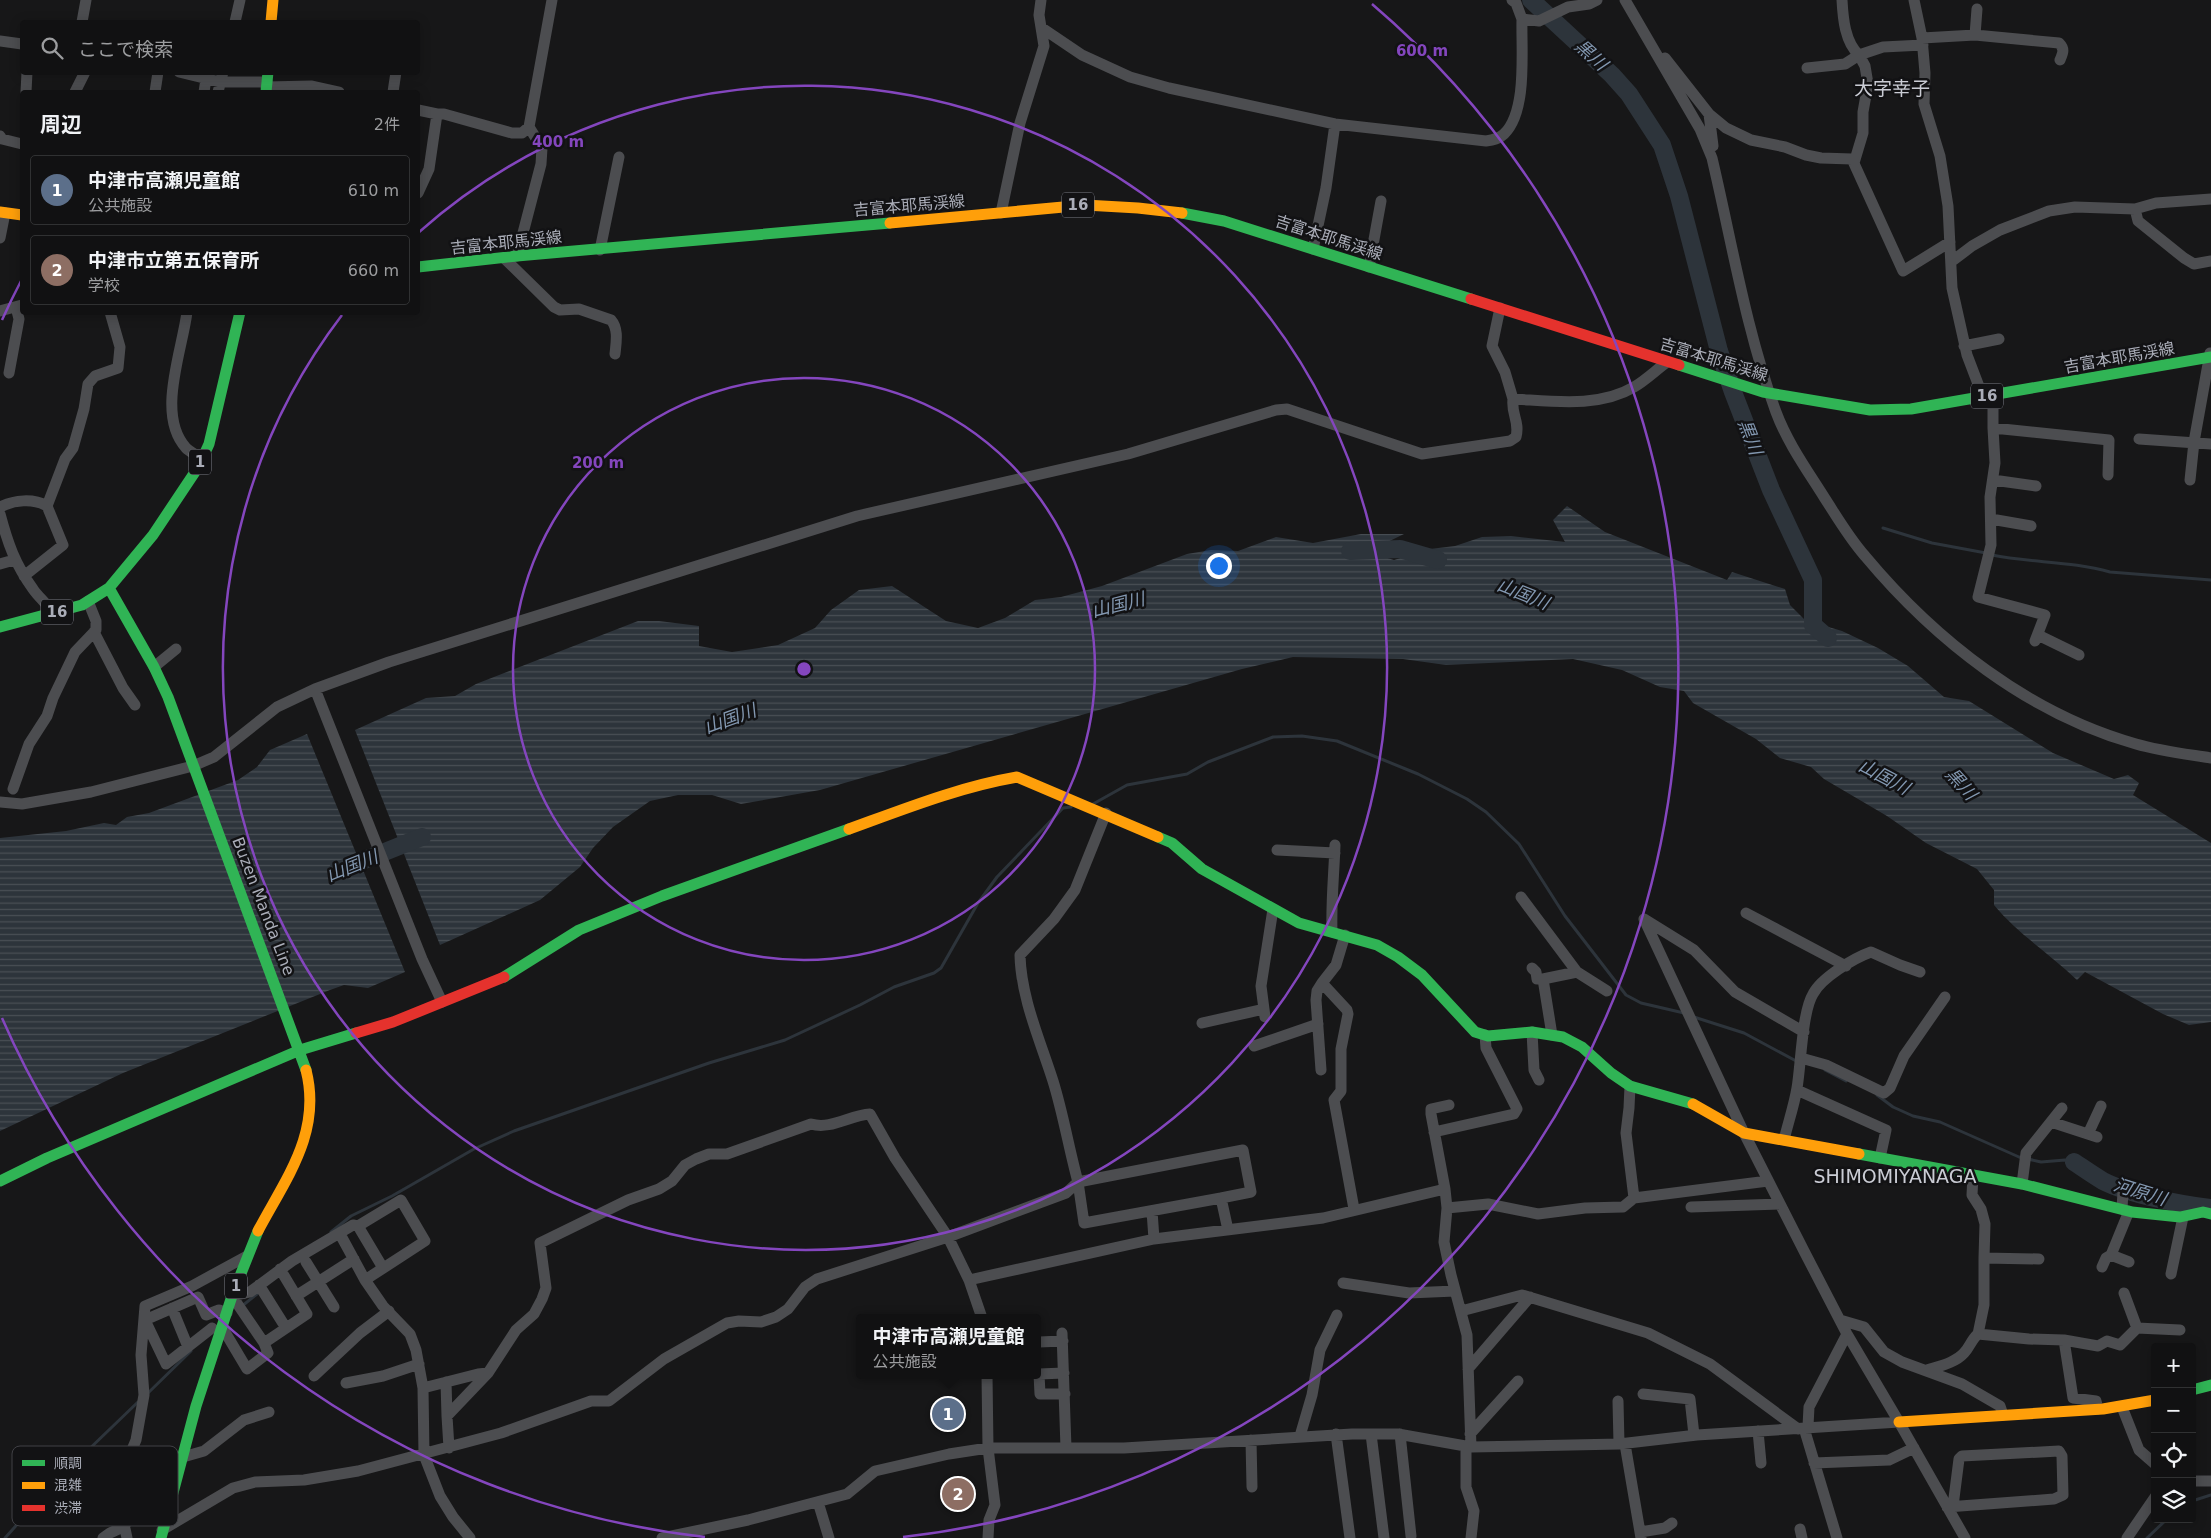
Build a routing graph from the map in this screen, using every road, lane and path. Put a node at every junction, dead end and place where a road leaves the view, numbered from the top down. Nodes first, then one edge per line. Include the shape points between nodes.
1 (86, 0) edge
2 (240, 0) edge
3 (273, 0) edge
4 (552, 0) edge
5 (1041, 0) edge
6 (1512, 0) edge
7 (1597, 0) edge
8 (1624, 0) edge
9 (1842, 0) edge
10 (1914, 0) edge
11 (1977, 8) dead end
12 (1522, 18) junction
13 (82, 20) edge
14 (235, 20) edge
15 (271, 20) edge
16 (1042, 28) junction
17 (1975, 35) junction
18 (0, 41) edge
19 (1923, 42) junction
20 (20, 46) edge
21 (1859, 56) junction
22 (1660, 59) junction
23 (2060, 60) dead end
24 (1807, 68) dead end
25 (27, 75) edge
26 (84, 75) edge
27 (158, 75) edge
28 (191, 75) edge
29 (396, 75) edge
30 (206, 79) junction
31 (220, 82) edge
32 (267, 84) edge
33 (26, 90) edge
34 (76, 90) edge
35 (155, 90) edge
36 (204, 90) edge
37 (330, 90) edge
38 (393, 90) edge
39 (420, 110) edge
40 (437, 114) junction
41 (1709, 114) junction
42 (1335, 124) junction
43 (528, 127) junction
44 (0, 136) edge
45 (20, 143) edge
46 (1708, 149) junction
47 (619, 157) dead end
48 (1854, 164) junction
49 (420, 189) edge
50 (2211, 198) edge
51 (1380, 201) dead end
52 (2135, 209) junction
53 (2, 212) edge
54 (1002, 213) junction
55 (20, 215) edge
56 (0, 238) edge
57 (1950, 242) junction
58 (1313, 248) junction
59 (600, 250) junction
60 (518, 256) junction
61 (504, 258) junction
62 (2211, 261) edge
63 (1952, 262) junction
64 (1369, 266) junction
65 (420, 267) edge
66 (19, 306) edge
67 (1500, 308) junction
68 (0, 311) edge
69 (111, 315) edge
70 (187, 315) edge
71 (239, 315) edge
72 (1999, 339) dead end
73 (1964, 346) junction
74 (615, 354) dead end
75 (2210, 354) edge
76 (1667, 362) junction
77 (9, 373) dead end
78 (1767, 393) junction
79 (1988, 396) junction
80 (1513, 399) junction
81 (1993, 428) junction
82 (2139, 439) dead end
83 (2194, 442) junction
84 (2211, 444) edge
85 (202, 459) junction
86 (2108, 474) dead end
87 (1992, 480) junction
88 (2190, 480) dead end
89 (2036, 486) dead end
90 (47, 506) junction
91 (0, 507) edge
92 (0, 514) edge
93 (1990, 519) junction
94 (2031, 526) dead end
95 (14, 560) junction
96 (0, 564) edge
97 (24, 576) junction
98 (109, 588) junction
99 (88, 601) junction
100 (52, 613) junction
101 (0, 627) edge
102 (94, 632) junction
103 (176, 649) dead end
104 (2079, 655) dead end
105 (154, 667) junction
106 (317, 694) junction
107 (135, 705) dead end
108 (2211, 758) edge
109 (195, 769) junction
110 (13, 789) dead end
111 (0, 802) edge
112 (1106, 814) junction
113 (1278, 850) dead end
114 (1521, 897) dead end
115 (1273, 909) junction
116 (1746, 913) dead end
117 (1332, 932) junction
118 (1345, 935) junction
119 (1846, 966) junction
120 (1532, 968) dead end
121 (1577, 972) junction
122 (1920, 972) dead end
123 (1543, 979) junction
124 (1322, 983) junction
125 (1607, 992) dead end
126 (1945, 997) dead end
127 (442, 1002) junction
128 (1202, 1023) dead end
129 (1318, 1024) junction
130 (1532, 1032) junction
131 (1804, 1032) junction
132 (1485, 1035) junction
133 (1552, 1035) junction
134 (298, 1045) junction
135 (1254, 1046) dead end
136 (1801, 1058) junction
137 (1321, 1070) dead end
138 (1539, 1080) dead end
139 (1630, 1086) junction
140 (1797, 1090) junction
141 (1449, 1105) dead end
142 (2101, 1106) dead end
143 (2062, 1108) dead end
144 (2051, 1122) junction
145 (1434, 1132) junction
146 (1744, 1133) junction
147 (1784, 1140) junction
148 (1880, 1158) junction
149 (1973, 1175) junction
150 (0, 1181) edge
151 (1768, 1181) junction
152 (1078, 1182) junction
153 (2022, 1184) junction
154 (1445, 1189) junction
155 (2123, 1191) dead end
156 (1221, 1198) junction
157 (1634, 1198) junction
158 (1780, 1204) junction
159 (1692, 1207) dead end
160 (1447, 1208) junction
161 (1354, 1209) junction
162 (2125, 1210) junction
163 (1152, 1211) junction
164 (2211, 1214) edge
165 (2183, 1216) junction
166 (358, 1226) junction
167 (1228, 1230) junction
168 (340, 1234) junction
169 (948, 1237) junction
170 (1154, 1239) junction
171 (2111, 1255) junction
172 (248, 1256) junction
173 (1984, 1258) junction
174 (354, 1259) junction
175 (2039, 1259) dead end
176 (306, 1262) dead end
177 (2129, 1262) dead end
178 (2102, 1267) dead end
179 (383, 1268) junction
180 (280, 1269) junction
181 (2171, 1274) dead end
182 (365, 1280) junction
183 (969, 1280) junction
184 (318, 1282) junction
185 (1343, 1282) dead end
186 (259, 1285) junction
187 (1455, 1291) junction
188 (2124, 1292) dead end
189 (232, 1296) junction
190 (296, 1296) junction
191 (1530, 1297) junction
192 (334, 1307) dead end
193 (172, 1308) junction
194 (389, 1311) junction
195 (1461, 1312) junction
196 (227, 1313) junction
197 (981, 1314) edge
198 (206, 1315) junction
199 (1337, 1315) dead end
200 (145, 1320) junction
201 (1840, 1320) junction
202 (217, 1327) junction
203 (286, 1328) junction
204 (2137, 1328) junction
205 (2180, 1330) dead end
206 (1847, 1334) junction
207 (1978, 1334) junction
208 (2064, 1340) junction
209 (1041, 1342) edge
210 (264, 1343) junction
211 (188, 1347) junction
212 (419, 1364) junction
213 (1468, 1369) junction
214 (1927, 1370) junction
215 (1064, 1373) junction
216 (488, 1374) junction
217 (1041, 1374) edge
218 (314, 1376) dead end
219 (987, 1379) edge
220 (1039, 1379) edge
221 (1518, 1381) dead end
222 (446, 1382) junction
223 (346, 1383) dead end
224 (2211, 1385) edge
225 (423, 1388) junction
226 (2196, 1389) edge
227 (1065, 1394) junction
228 (1644, 1394) dead end
229 (1618, 1401) dead end
230 (2151, 1401) edge
231 (2122, 1406) junction
232 (2098, 1409) junction
233 (269, 1412) dead end
234 (2004, 1415) junction
235 (448, 1416) junction
236 (1899, 1422) junction
237 (1803, 1428) junction
238 (1758, 1431) junction
239 (1336, 1434) junction
240 (1371, 1434) junction
241 (1400, 1434) junction
242 (1470, 1434) junction
243 (1694, 1435) junction
244 (1300, 1436) junction
245 (1251, 1440) junction
246 (1622, 1444) junction
247 (134, 1446) edge
248 (1468, 1447) junction
249 (449, 1448) junction
250 (988, 1448) junction
251 (1066, 1448) junction
252 (1914, 1448) junction
253 (424, 1455) junction
254 (183, 1457) junction
255 (2151, 1460) edge
256 (1761, 1463) dead end
257 (1814, 1463) junction
258 (178, 1474) edge
259 (2196, 1481) edge
260 (2211, 1481) edge
261 (1252, 1487) dead end
262 (818, 1502) junction
263 (2151, 1503) edge
264 (1950, 1507) junction
265 (178, 1523) edge
266 (1672, 1523) dead end
267 (125, 1526) joint
268 (174, 1526) edge
269 (161, 1534) edge
270 (1640, 1535) edge
271 (1411, 1536) dead end
272 (675, 1537) edge
273 (103, 1538) edge
274 (127, 1538) edge
275 (470, 1538) edge
276 (662, 1538) edge
277 (829, 1538) edge
278 (988, 1538) edge
279 (1350, 1538) edge
280 (1384, 1538) edge
281 (1471, 1538) edge
282 (1837, 1538) edge
283 (1965, 1538) edge
284 (2127, 1538) edge

1 - 13 street
2 - 14 street
3 - 15 main road
4 - 43 street
5 - 16 street via 1038,14
6 - 12 street
7 - 12 street via 1568,7 1540,21
8 - 22 street
9 - 21 street via 1844,21 1853,49
10 - 19 street
11 - 17 street
12 - 42 street via 1517,108 1508,130 1496,139 1486,141
16 - 42 street via 1082,56 1130,78
16 - 54 street via 1044,46 1020,123
17 - 19 street
17 - 23 street via 2059,43 2063,53
18 - 20 street
19 - 21 street via 1883,47
19 - 57 street via 1924,104 1940,156
21 - 24 street via 1845,64
21 - 48 street via 1865,66 1868,84 1863,132
22 - 41 street via 1664,58 1674,67
22 - 46 street
25 - 33 street
26 - 34 street
27 - 35 street
28 - 30 street
29 - 38 street
30 - 31 street
30 - 36 street
31 - 32 street
32 - 37 street
39 - 40 street
40 - 43 street via 512,132 522,133
40 - 49 street via 429,169
41 - 46 street via 1713,146
41 - 48 street via 1726,128 1751,140 1821,158 1852,159
42 - 58 street
43 - 60 street via 542,148 541,164
44 - 45 street
46 - 78 street
47 - 59 street
48 - 57 street via 1903,271
50 - 52 street via 2156,203
51 - 64 street
52 - 62 street via 2138,221 2184,258 2194,264
52 - 63 street via 2075,207 2049,211 2000,230
53 - 55 main road
53 - 56 street
54 - 58 main road, 吉富本耶馬渓線 / 16 via 1085,205 1167,209 1224,221
54 - 59 main road, 吉富本耶馬渓線 / 16
57 - 63 street
58 - 64 main road, 吉富本耶馬渓線 / 16
59 - 60 main road, 吉富本耶馬渓線 / 16
60 - 61 main road, 吉富本耶馬渓線 / 16
61 - 65 main road, 吉富本耶馬渓線 / 16
61 - 74 street via 554,307 560,310 579,309 611,320 616,332
63 - 73 street via 1952,288
64 - 67 main road, 吉富本耶馬渓線 / 16
66 - 68 street
66 - 77 street via 20,319
67 - 76 main road, 吉富本耶馬渓線 / 16
67 - 80 street via 1492,346 1505,372
69 - 90 street via 120,347 118,368 95,376 88,384 73,448 65,459
70 - 85 street via 172,408 179,438 187,449
71 - 85 main road, 1 via 209,444
72 - 73 street
73 - 79 street
75 - 79 main road, 吉富本耶馬渓線 / 16
75 - 83 street
76 - 78 main road, 吉富本耶馬渓線 / 16
76 - 80 street via 1633,388 1612,397 1556,402
78 - 79 main road, 吉富本耶馬渓線 / 16 via 1870,410 1911,409
78 - 108 street via 1804,465 1864,556 1942,635 1976,663 2016,690 2077,722 2135,744
79 - 81 street
80 - 106 street via 1512,408 1519,426 1516,437 1510,441 1422,454 1287,409 1276,410 1128,454 857,516 390,662
81 - 86 street via 2109,440
81 - 87 street via 1995,463
82 - 83 street
83 - 84 street
83 - 88 street
85 - 98 main road, 1 via 153,535
87 - 89 street
87 - 93 street
90 - 91 street via 38,502 10,502
90 - 97 street via 64,545
92 - 95 street
93 - 94 street
93 - 104 street via 1991,545 1978,597 2045,615 2036,638
95 - 96 street
95 - 97 street
97 - 100 street
98 - 99 main road, 16
98 - 105 main road, Buzen Manda Line / 1
99 - 100 main road, 16
99 - 102 street via 96,622
100 - 101 main road, 16
102 - 107 street
102 - 110 street via 75,652 47,716 29,744
103 - 105 street
105 - 109 main road, Buzen Manda Line / 1
106 - 109 street via 277,707
106 - 127 street
109 - 111 street via 22,804
109 - 134 main road, Buzen Manda Line / 1
112 - 115 main road via 1172,843 1202,869
112 - 127 main road via 1017,777 999,780 933,799 662,896 579,930 499,980
112 - 152 street via 1075,890 1054,920 1020,955 1020,973 1054,1082
113 - 117 street via 1335,849
114 - 121 street
115 - 117 main road via 1299,923
115 - 128 street via 1260,986 1264,1013
116 - 119 street
117 - 118 main road
118 - 124 street via 1336,965
118 - 132 main road via 1398,956 1422,975 1475,1032
119 - 122 street via 1871,952
119 - 131 street via 1818,984 1811,996
120 - 123 street via 1538,979
121 - 123 street
121 - 125 street
123 - 133 street
124 - 129 street via 1316,1000
124 - 161 street via 1348,1014 1341,1048 1341,1091 1334,1100
126 - 136 street via 1904,1056 1890,1088 1884,1093 1826,1065
127 - 134 main road via 393,1022
129 - 135 street
129 - 137 street
130 - 132 main road
130 - 133 main road
130 - 138 street via 1534,1070
131 - 136 street
131 - 146 street via 1735,992 1694,950 1644,919
132 - 145 street via 1486,1048 1517,1109 1514,1114
133 - 139 main road via 1582,1047
134 - 150 main road
134 - 172 main road, Buzen Manda Line / 1 via 311,1100 309,1125 304,1144 280,1186
136 - 140 street
139 - 146 main road via 1687,1101
139 - 157 street via 1626,1133
140 - 147 street
140 - 148 street via 1886,1130
141 - 145 street via 1431,1109
142 - 144 street via 2092,1136
143 - 144 street
144 - 153 street via 2026,1154
145 - 154 street
146 - 147 main road
146 - 151 street
147 - 148 main road
148 - 149 main road
149 - 153 main road
149 - 173 street via 1972,1195 1985,1224
151 - 157 street
151 - 158 street
152 - 156 street via 1242,1150 1251,1192
152 - 163 street via 1084,1223
152 - 169 street via 1066,1193
153 - 162 main road
154 - 160 street
154 - 161 street
155 - 162 street
156 - 163 street
156 - 167 street
157 - 160 street via 1623,1207 1538,1214 1488,1204
158 - 159 street
158 - 201 street
160 - 187 street via 1444,1242
161 - 167 street via 1323,1218
162 - 165 main road
162 - 171 street
163 - 170 street
164 - 165 main road via 2203,1212
165 - 181 street
166 - 168 street via 353,1225
166 - 179 street
166 - 179 street via 401,1200 425,1241
167 - 170 street
168 - 174 street
168 - 180 street
169 - 183 street
169 - 216 street via 870,1114 821,1127 811,1124 727,1154 710,1154 685,1165 672,1181 659,1189 628,1200 540,1243 546,1288 542,1299 534,1314 516,1330
169 - 249 street via 817,1279 776,1318 726,1323 664,1360 609,1402 591,1401
170 - 183 street
171 - 177 street
171 - 178 street
172 - 189 main road, Buzen Manda Line / 1
172 - 200 street via 192,1286 145,1306
173 - 175 street
173 - 207 street via 1984,1305
174 - 182 street
174 - 184 street
176 - 184 street
179 - 182 street
180 - 186 street
180 - 190 street
182 - 194 street
183 - 197 street
184 - 190 street
184 - 192 street
185 - 187 street via 1408,1293
186 - 189 street via 250,1292
186 - 203 street
187 - 195 street
188 - 204 street
189 - 196 main road, Buzen Manda Line / 1
189 - 210 street
190 - 203 street via 307,1314
191 - 195 street via 1522,1295
191 - 213 street
191 - 237 street via 1648,1333 1710,1364
193 - 198 street via 198,1297
193 - 200 street
193 - 211 street
194 - 212 street via 410,1334
194 - 218 street
195 - 213 street via 1467,1335
196 - 198 street via 218,1310
196 - 202 main road, Buzen Manda Line / 1
198 - 202 street
199 - 244 street via 1320,1350
200 - 211 street via 166,1364
200 - 247 street via 141,1355 144,1395
201 - 206 street
201 - 214 street via 1864,1327 1884,1352
202 - 210 street via 247,1368 268,1353
202 - 211 street
202 - 254 main road, Buzen Manda Line / 1 via 218,1341
203 - 210 street
204 - 205 street
204 - 208 street via 2120,1345 2107,1341 2098,1346
206 - 236 street
206 - 237 street via 1809,1407
207 - 208 street
207 - 214 street via 1959,1358
208 - 232 street via 2073,1398 2096,1401
209 - 215 street via 1062,1337
212 - 223 street via 383,1376
212 - 225 street
213 - 242 street
214 - 234 street via 1962,1384 2000,1406
215 - 217 street
215 - 227 street
216 - 222 street
216 - 235 street
219 - 250 street
220 - 227 street via 1040,1394
221 - 242 street
222 - 225 street
222 - 235 street
224 - 226 main road
225 - 253 street
227 - 251 street
228 - 243 street via 1690,1399
229 - 246 street
230 - 231 main road
231 - 232 main road
231 - 255 street via 2139,1450
232 - 234 main road
233 - 254 street via 244,1420 204,1450
234 - 236 main road
235 - 249 street
236 - 237 street
236 - 252 street
237 - 238 street
237 - 257 street
238 - 243 street
238 - 256 street
239 - 240 street
239 - 244 street
239 - 279 street
240 - 241 street
240 - 280 street
241 - 248 street
241 - 271 street
242 - 248 street
243 - 246 street
244 - 245 street
245 - 251 street via 1124,1448
245 - 261 street
246 - 248 street
246 - 270 street
248 - 281 street via 1466,1487 1474,1511
249 - 253 street
250 - 251 street
250 - 262 street via 875,1471 847,1494
250 - 278 street via 995,1505 989,1520
252 - 257 street via 1889,1460
252 - 264 street
253 - 265 street via 358,1471 255,1482 233,1488
253 - 275 street via 440,1496
254 - 258 main road, Buzen Manda Line / 1
257 - 282 street
259 - 260 street
262 - 272 street
262 - 277 street
263 - 284 street
264 - 264 street via 2063,1496 2062,1456 2059,1451 1962,1456
264 - 283 street
266 - 270 street
267 - 273 street
267 - 274 street
268 - 269 street
272 - 276 street

